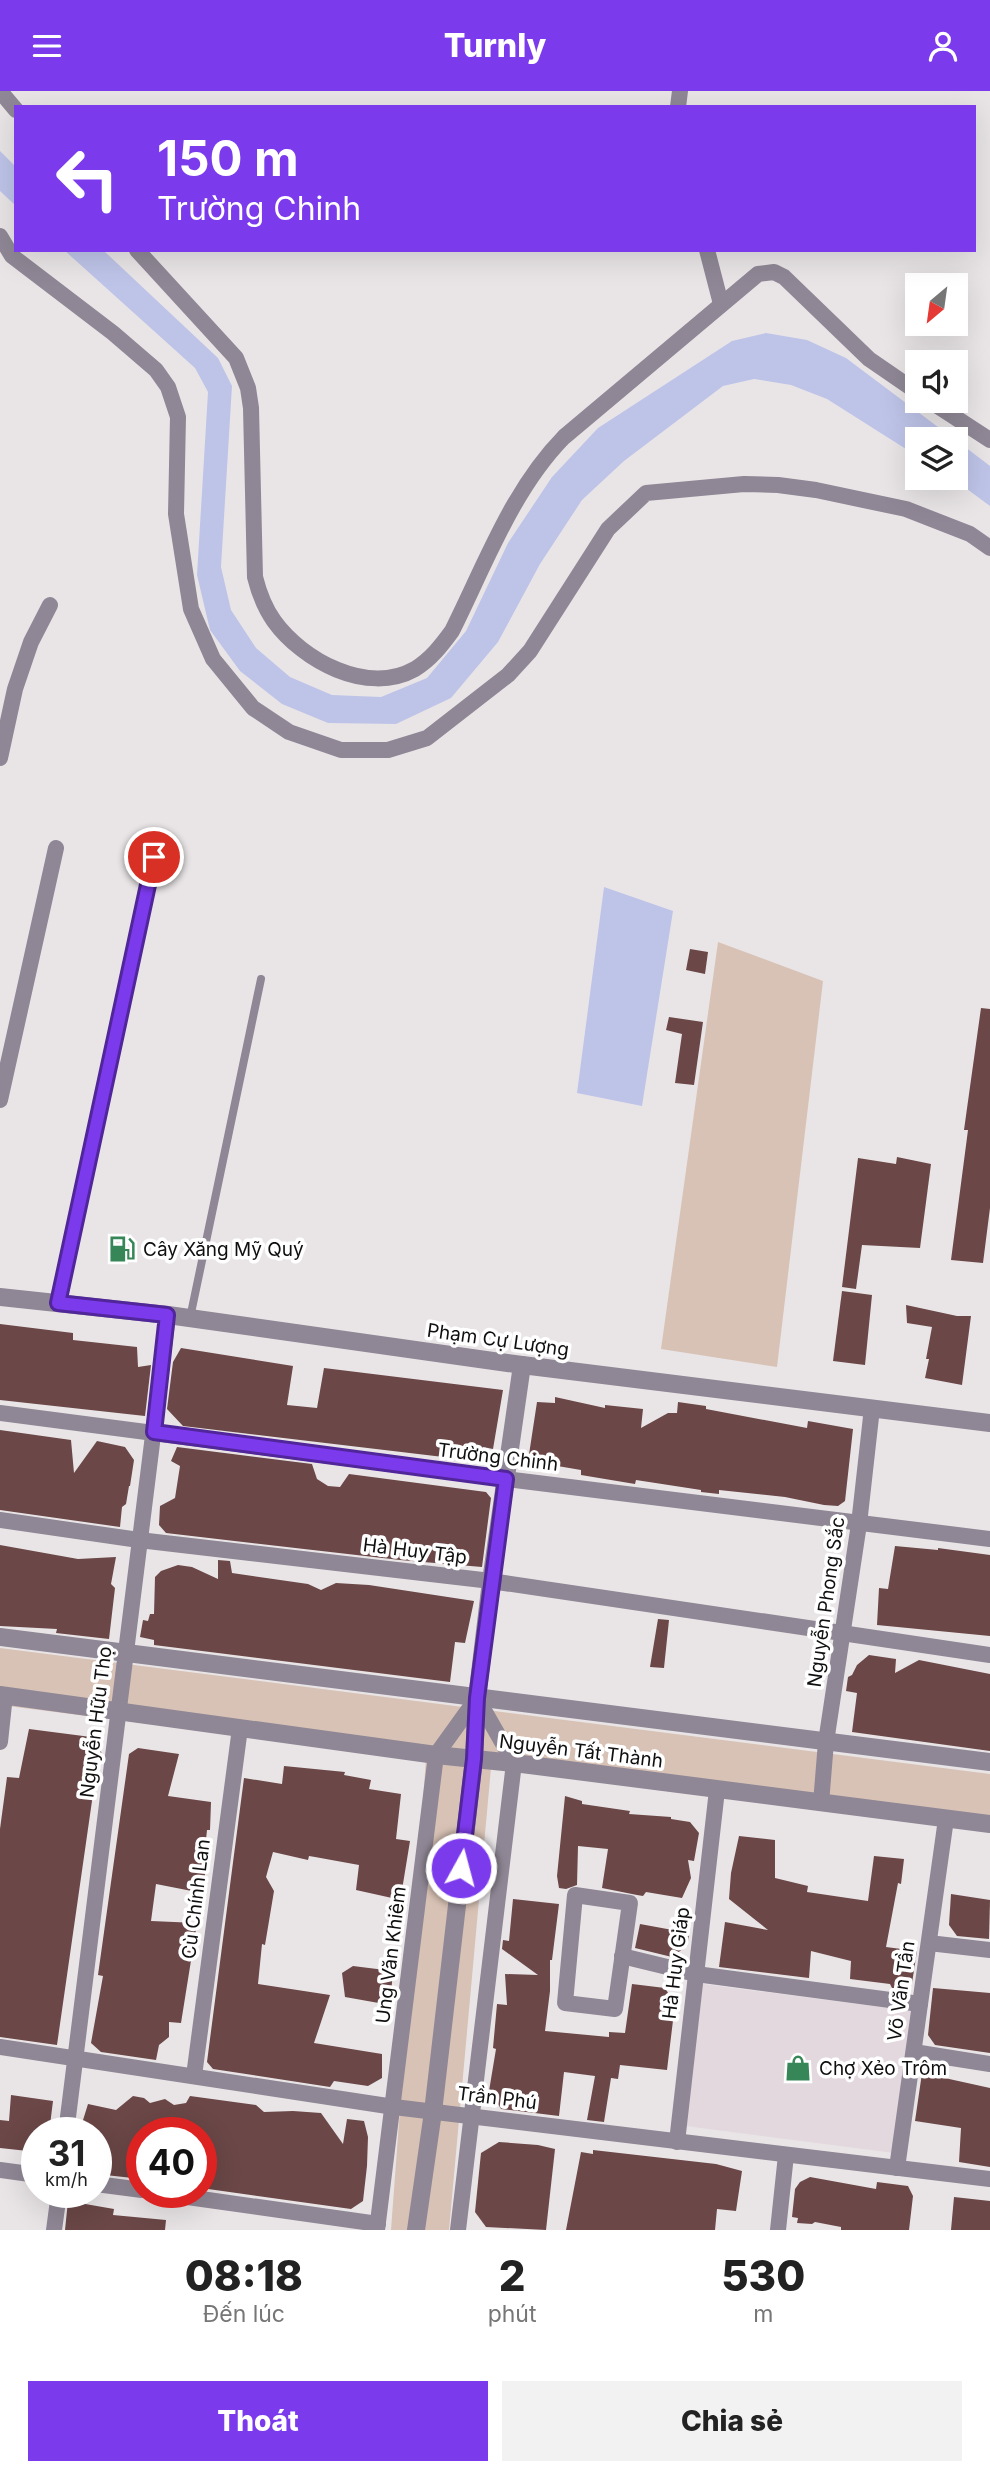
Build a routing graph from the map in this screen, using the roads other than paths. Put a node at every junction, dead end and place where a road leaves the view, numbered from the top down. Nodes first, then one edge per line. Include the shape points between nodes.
1 (0, 91) edge
2 (14, 108) edge
3 (0, 236) edge
4 (139, 252) edge
5 (708, 252) edge
6 (10, 256) edge
7 (721, 304) junction
8 (905, 384) edge
9 (948, 413) edge
10 (990, 440) edge
11 (990, 548) edge
12 (50, 604) dead end
13 (0, 758) edge
14 (56, 848) dead end
15 (154, 857) dead end
16 (261, 979) dead end
17 (0, 1100) edge
18 (0, 1297) edge
19 (58, 1303) junction
20 (167, 1315) junction
21 (190, 1318) junction
22 (522, 1365) junction
23 (872, 1408) junction
24 (0, 1413) edge
25 (990, 1423) edge
26 (154, 1432) junction
27 (506, 1479) junction
28 (0, 1520) edge
29 (859, 1524) junction
30 (990, 1538) edge
31 (139, 1540) junction
32 (491, 1581) junction
33 (844, 1633) junction
34 (0, 1637) edge
35 (125, 1652) junction
36 (990, 1655) edge
37 (3, 1695) edge
38 (477, 1698) junction
39 (118, 1711) junction
40 (240, 1728) junction
41 (0, 1742) edge
42 (826, 1742) junction
43 (436, 1755) junction
44 (474, 1759) junction
45 (990, 1762) edge
46 (514, 1763) junction
47 (717, 1790) junction
48 (821, 1803) junction
49 (946, 1819) junction
50 (990, 1824) edge
51 (929, 1943) junction
52 (990, 1950) edge
53 (622, 1956) junction
54 (696, 1974) junction
55 (920, 2004) junction
56 (0, 2047) edge
57 (914, 2052) junction
58 (75, 2058) junction
59 (990, 2064) edge
60 (194, 2076) junction
61 (394, 2107) junction
62 (433, 2112) junction
63 (68, 2117) edge
64 (472, 2117) junction
65 (677, 2142) junction
66 (786, 2155) junction
67 (897, 2168) junction
68 (0, 2170) edge
69 (21, 2173) edge
70 (990, 2179) edge
71 (217, 2202) edge
72 (57, 2208) edge
73 (377, 2227) edge
74 (54, 2230) edge
75 (416, 2230) edge
76 (457, 2230) edge
77 (778, 2230) edge

1 - 2 street
3 - 6 street
4 - 7 street via 242,370 251,408 259,596 274,621 299,647 355,676 376,678 413,670 438,650 452,631 518,498 548,454
5 - 7 street
6 - 11 street via 113,333 156,370 168,387 178,417 176,513 191,609 213,659 253,708 289,732 341,750 388,750 427,738 508,675 530,651 608,529 646,493 744,484 816,489 906,509 970,534
7 - 8 street via 758,274 774,272 869,359
9 - 10 street
12 - 13 street via 15,689
14 - 17 street
15 - 19 street
16 - 21 lane
18 - 19 street, Phạm Cự Lượng
19 - 20 street, Phạm Cự Lượng
20 - 21 street, Phạm Cự Lượng
20 - 26 street, Nguyễn Hữu Thọ
21 - 22 street, Phạm Cự Lượng
22 - 23 street, Phạm Cự Lượng
22 - 27 street, Ung Văn Khiêm
23 - 25 street, Phạm Cự Lượng
23 - 29 street, Nguyễn Phong Sắc
24 - 26 street, Trường Chinh
26 - 27 street, Trường Chinh
26 - 31 street, Nguyễn Hữu Thọ
27 - 29 street, Trường Chinh
27 - 32 street, Ung Văn Khiêm
28 - 31 street, Hà Huy Tập
29 - 30 street, Trường Chinh
29 - 33 street, Nguyễn Phong Sắc
31 - 32 street, Hà Huy Tập
31 - 35 street, Nguyễn Hữu Thọ
32 - 33 street, Hà Huy Tập
32 - 38 street, Ung Văn Khiêm
33 - 36 street, Hà Huy Tập
33 - 42 street, Nguyễn Phong Sắc
34 - 35 street, Nguyễn Tất Thành
35 - 38 street, Nguyễn Tất Thành
35 - 39 street, Nguyễn Hữu Thọ
37 - 39 street, Nguyễn Tất Thành
37 - 41 street
38 - 42 street, Nguyễn Tất Thành
38 - 43 street, Ung Văn Khiêm
38 - 44 street, Ung Văn Khiêm
38 - 46 street
39 - 40 street, Nguyễn Tất Thành
39 - 58 street, Nguyễn Hữu Thọ
40 - 43 street, Nguyễn Tất Thành
40 - 60 street, Cù Chính Lan
42 - 45 street, Nguyễn Tất Thành
42 - 48 street, Nguyễn Phong Sắc
43 - 44 street, Nguyễn Tất Thành
43 - 61 street, Ung Văn Khiêm
44 - 46 street, Nguyễn Tất Thành
44 - 62 street, Ung Văn Khiêm
46 - 47 street, Nguyễn Tất Thành
46 - 64 street
47 - 48 street, Nguyễn Tất Thành
47 - 54 street, Hà Huy Giáp
48 - 49 street, Nguyễn Tất Thành
49 - 50 street, Nguyễn Tất Thành
49 - 51 street, Võ Văn Tần
51 - 52 street
51 - 55 street, Võ Văn Tần
53 - 53 street via 630,1903 575,1895 565,2003 615,2009
53 - 54 street
54 - 55 street
54 - 65 street, Hà Huy Giáp
55 - 57 street, Võ Văn Tần
56 - 58 street, Trần Phú
57 - 59 street
57 - 67 street, Võ Văn Tần
58 - 60 street, Trần Phú
58 - 63 street, Nguyễn Hữu Thọ
60 - 61 street, Trần Phú
61 - 62 street, Trần Phú
61 - 73 street, Ung Văn Khiêm
62 - 64 street, Trần Phú
62 - 75 street, Ung Văn Khiêm
64 - 65 street, Trần Phú
64 - 76 street
65 - 66 street, Trần Phú
66 - 67 street, Trần Phú
66 - 77 street
67 - 70 street, Trần Phú
68 - 69 street
71 - 73 street
72 - 74 street

